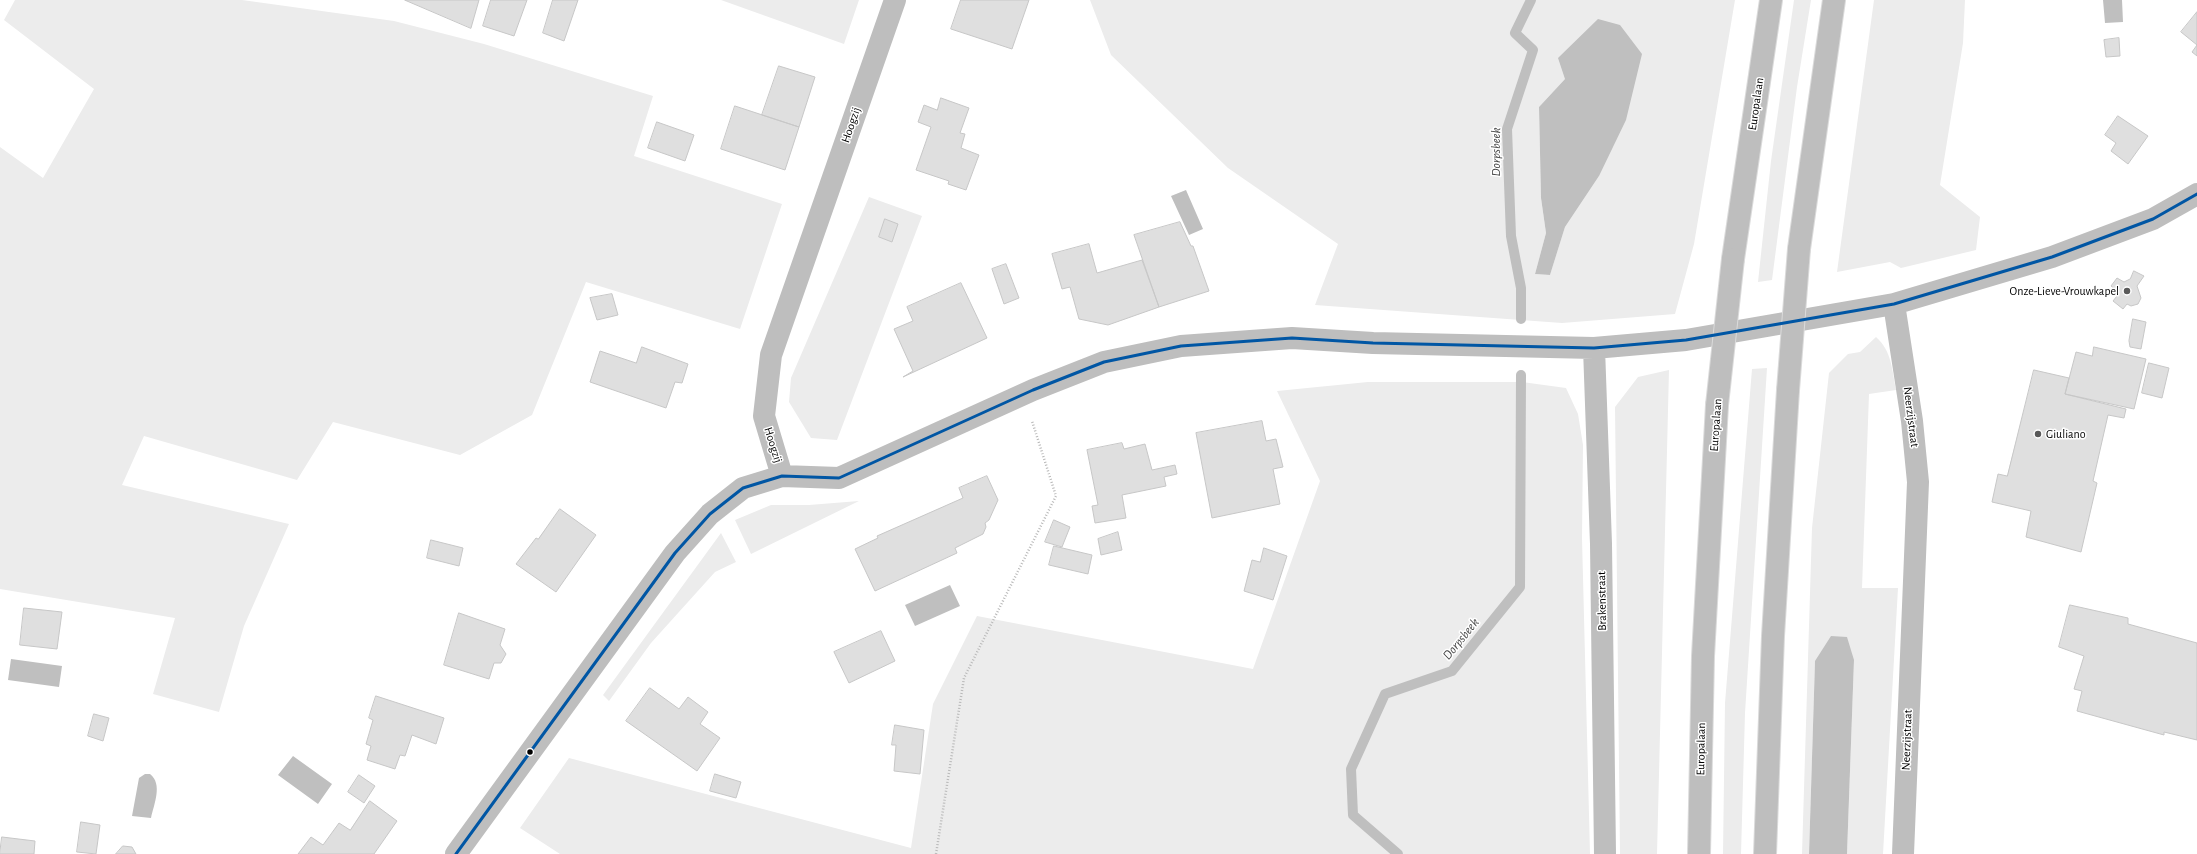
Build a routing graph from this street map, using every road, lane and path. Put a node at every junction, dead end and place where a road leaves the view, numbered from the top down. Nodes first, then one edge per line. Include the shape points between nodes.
1 (894, 0) edge
2 (1771, 0) edge
3 (1834, 0) edge
4 (2197, 194) edge
5 (1894, 304) junction
6 (1594, 348) junction
7 (1023, 394) junction
8 (782, 476) junction
9 (456, 854) edge
10 (936, 854) edge
11 (1605, 854) edge
12 (1699, 854) edge
13 (1765, 854) edge
14 (1904, 854) edge

1 - 8 main road, Hoogzij via 771,355 764,416
2 - 12 main road, Europalaan, bridge via 1733,259 1717,405 1703,656
3 - 13 main road, bridge via 1799,249 1773,636
4 - 5 main road via 2153,219 2052,257
5 - 6 main road via 1686,340
5 - 14 main road, Neerzijstraat via 1912,421 1918,482
6 - 7 main road via 1373,343 1292,338 1181,346 1104,362
6 - 11 main road, Brakenstraat via 1601,552
7 - 8 main road via 839,478
7 - 10 path via 1056,496 964,678
8 - 9 main road, Hoogzij via 743,488 710,514 675,553

